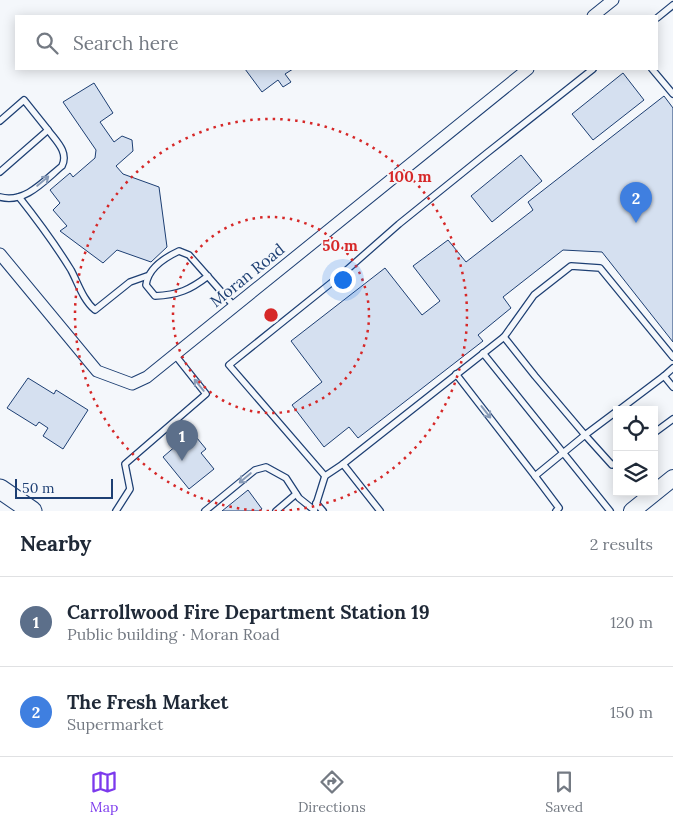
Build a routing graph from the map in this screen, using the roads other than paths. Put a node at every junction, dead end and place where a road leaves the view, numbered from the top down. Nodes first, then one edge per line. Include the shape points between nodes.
1 (613, 0) edge
2 (673, 5) edge
3 (594, 15) edge
4 (658, 17) edge
5 (527, 70) edge
6 (592, 70) edge
7 (653, 70) edge
8 (673, 94) edge
9 (0, 121) edge
10 (48, 130) junction
11 (0, 172) edge
12 (0, 197) edge
13 (18, 197) junction
14 (0, 254) edge
15 (147, 276) junction
16 (208, 276) junction
17 (234, 306) junction
18 (504, 336) junction
19 (484, 353) junction
20 (175, 355) junction
21 (673, 357) edge
22 (673, 368) edge
23 (456, 374) junction
24 (664, 376) junction
25 (673, 387) edge
26 (623, 406) edge
27 (613, 414) edge
28 (673, 419) edge
29 (658, 430) edge
30 (586, 435) junction
31 (563, 453) junction
32 (343, 464) junction
33 (613, 464) edge
34 (325, 476) junction
35 (535, 476) junction
36 (673, 478) edge
37 (0, 488) edge
38 (296, 494) junction
39 (315, 508) edge
40 (32, 511) edge
41 (116, 511) edge
42 (205, 511) edge
43 (276, 511) edge
44 (323, 511) edge
45 (380, 511) edge
46 (556, 511) edge
47 (610, 511) edge
48 (632, 511) edge

1 - 3 street
2 - 4 lane
5 - 17 street, Moran Road
6 - 34 lane via 229,365
7 - 8 lane
9 - 10 lane via 24,100
10 - 11 lane
13 -> 10 lane via 62,166 64,152
12 - 13 lane
13 - 15 lane via 43,227 94,310 130,282
14 - 20 street, Moran Road via 97,370 132,384 147,378
15 - 16 lane via 169,255 179,251 189,255
15 - 16 lane via 146,285 155,296 172,296 188,290
16 - 17 lane
17 - 20 street, Moran Road
18 - 19 lane
18 - 21 lane via 534,295 571,266 600,268
18 - 30 lane
19 - 23 lane
19 - 31 lane
41 -> 20 lane via 130,490 125,464 206,394
22 - 24 lane
23 - 32 lane
23 -> 35 lane
24 - 25 lane
24 - 26 lane
27 - 30 lane
28 - 29 lane
30 - 31 lane
30 - 33 lane
31 - 35 lane
31 - 47 lane
32 - 34 lane
32 - 45 lane
34 - 39 lane
35 - 46 lane via 559,508
36 - 48 main road
37 - 40 main road
38 - 39 lane
38 -> 42 lane via 286,478 266,467 255,470
38 - 43 lane
39 - 44 lane

